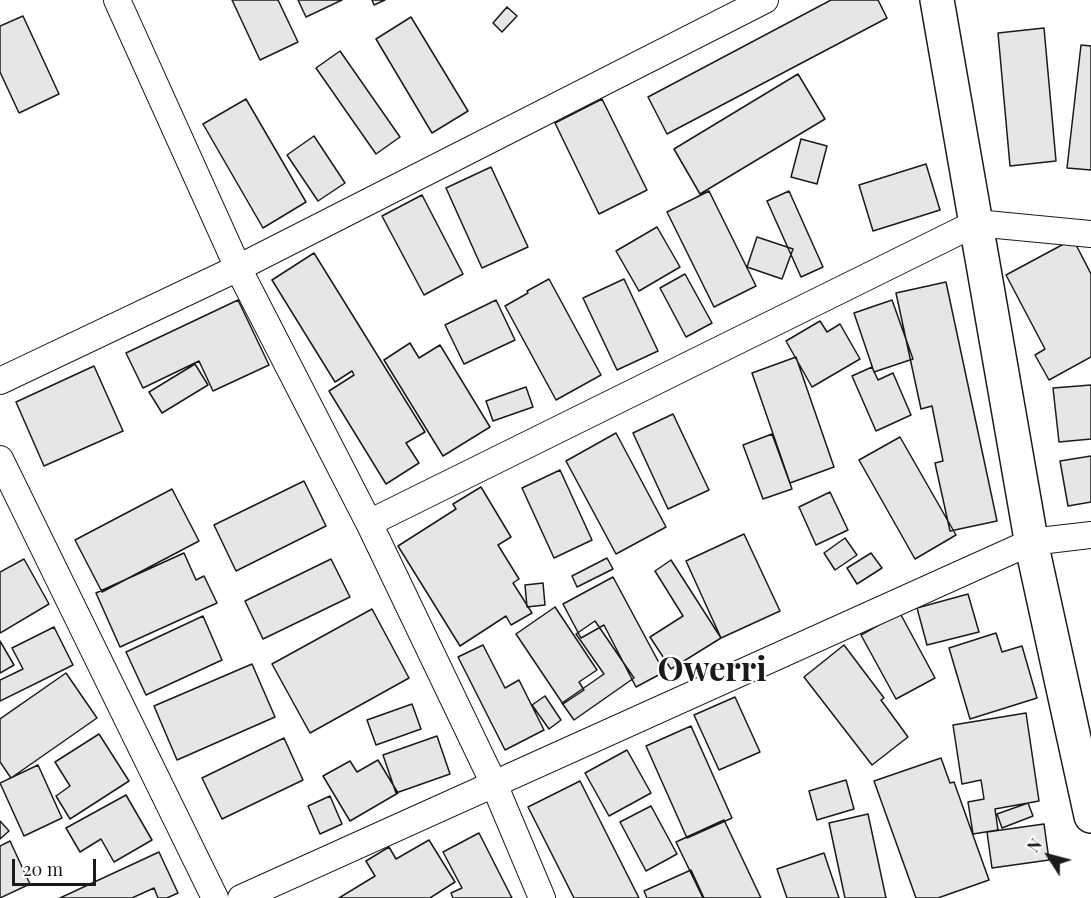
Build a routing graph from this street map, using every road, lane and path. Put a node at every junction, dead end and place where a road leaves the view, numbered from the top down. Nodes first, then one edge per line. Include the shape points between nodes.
1 (117, 0) edge
2 (765, 0) edge
3 (937, 0) edge
4 (976, 223) junction
5 (1091, 234) edge
6 (238, 268) junction
7 (0, 381) edge
8 (0, 459) edge
9 (369, 523) junction
10 (1091, 535) edge
11 (1031, 542) junction
12 (494, 784) junction
13 (1091, 816) edge
14 (215, 898) edge
15 (242, 898) edge
16 (542, 898) edge

1 - 6 street
2 - 6 street
3 - 4 street
4 - 5 street
4 - 9 street
4 - 11 street
6 - 7 street
6 - 9 street
8 - 14 street
9 - 12 street
10 - 11 street
11 - 12 street
11 - 13 street
12 - 15 street
12 - 16 street

